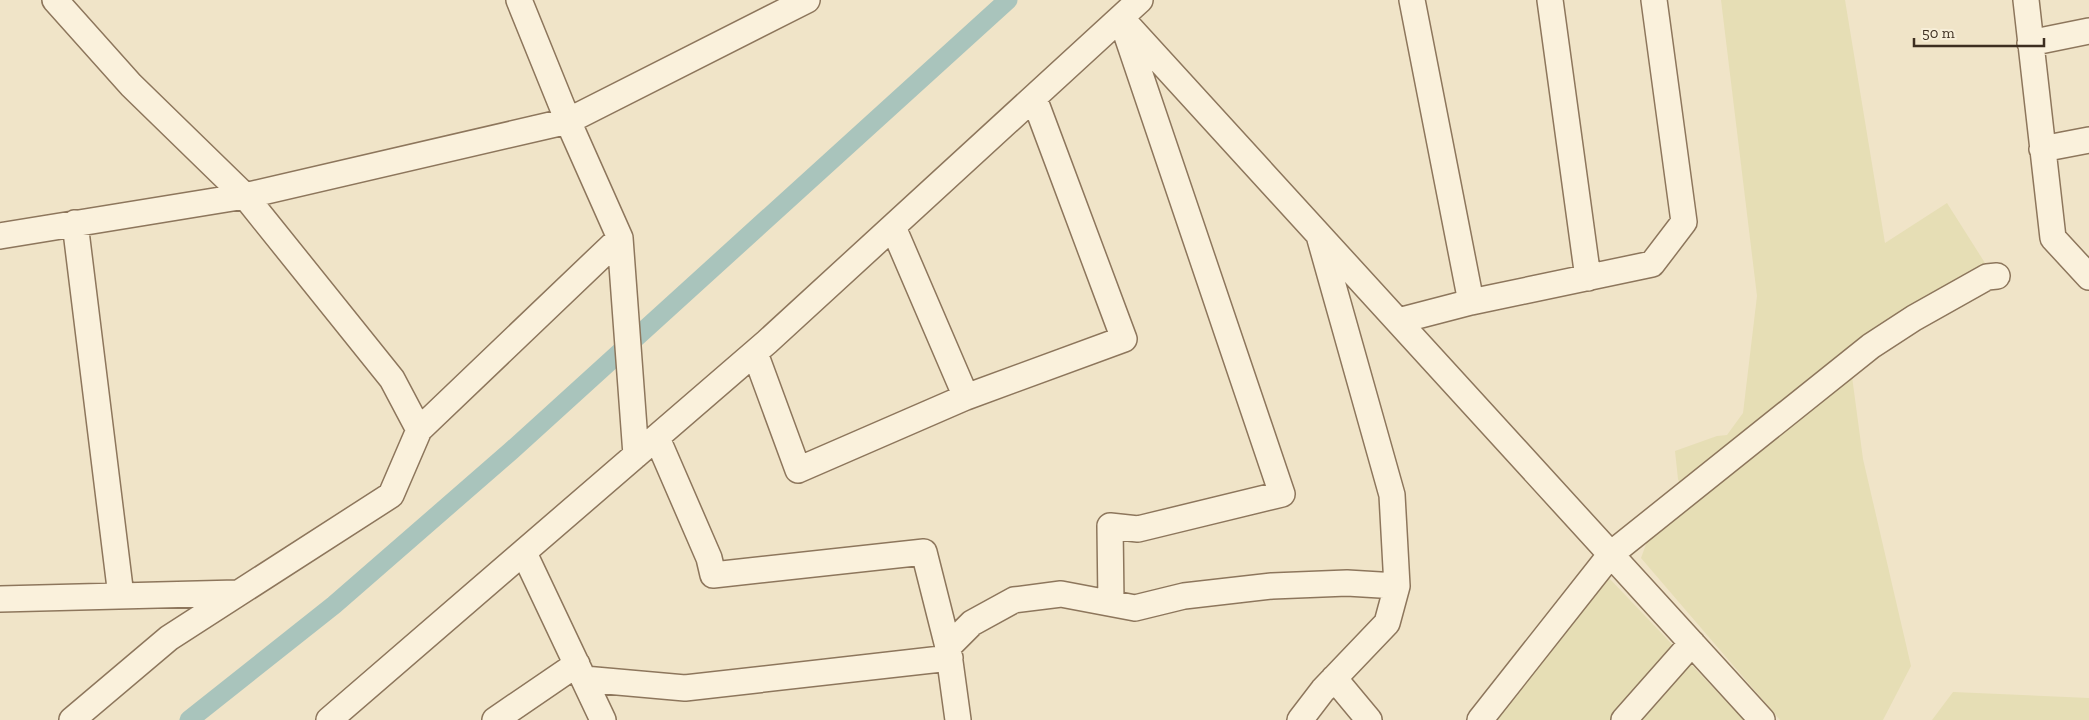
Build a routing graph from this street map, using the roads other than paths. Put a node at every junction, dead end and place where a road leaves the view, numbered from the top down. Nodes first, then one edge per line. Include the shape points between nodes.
1 (54, 0) edge
2 (519, 0) edge
3 (807, 0) edge
4 (1140, 0) edge
5 (1412, 0) edge
6 (1550, 0) edge
7 (1654, 0) edge
8 (2026, 0) edge
9 (1121, 18) junction
10 (2089, 32) edge
11 (2030, 43) junction
12 (1034, 98) junction
13 (568, 121) junction
14 (2089, 140) edge
15 (2042, 149) junction
16 (246, 196) junction
17 (76, 223) junction
18 (893, 228) junction
19 (1319, 234) junction
20 (0, 236) edge
21 (620, 238) junction
22 (1997, 276) dead end
23 (2089, 277) edge
24 (1588, 278) junction
25 (1470, 302) junction
26 (1398, 321) junction
27 (755, 353) junction
28 (966, 397) junction
29 (420, 430) junction
30 (657, 438) junction
31 (636, 455) junction
32 (524, 552) junction
33 (1611, 554) junction
34 (1397, 586) junction
35 (238, 593) junction
36 (0, 595) edge
37 (121, 596) junction
38 (0, 599) edge
39 (1111, 603) junction
40 (1692, 643) junction
41 (949, 653) junction
42 (580, 672) junction
43 (1334, 678) junction
44 (72, 720) edge
45 (329, 720) edge
46 (495, 720) edge
47 (603, 720) edge
48 (958, 720) edge
49 (1300, 720) edge
50 (1369, 720) edge
51 (1480, 720) edge
52 (1624, 720) edge
53 (1762, 720) edge

1 - 16 street via 131,85
2 - 13 street
3 - 13 street
4 - 9 street
5 - 25 street
6 - 24 street
7 - 24 street via 1684,222 1652,264
8 - 11 street
9 - 12 street
9 - 19 street
9 - 39 street via 1282,494 1138,529 1110,526
10 - 11 street
11 - 15 street
12 - 18 street
12 - 28 street via 1124,338
13 - 16 street
13 - 21 street
14 - 15 street
15 - 23 street via 2052,238
16 - 17 street
16 - 29 street via 392,379
17 - 20 street
17 - 37 street
18 - 27 street
18 - 28 street
19 - 26 street
19 - 34 street via 1392,495
21 - 29 street
21 - 31 street
22 - 33 street via 1987,277 1871,346
24 - 25 street
25 - 26 street
26 - 33 street
27 - 28 street via 798,470
27 - 30 street
29 - 35 street via 391,495
30 - 31 street
30 - 41 street via 709,558 713,575 924,552
31 - 32 street
32 - 42 street
32 - 45 street
33 - 40 street
33 - 51 street
34 - 39 street via 1272,586 1184,596 1135,608
34 - 43 street via 1388,622
35 - 37 street
35 - 44 street via 169,638
36 - 38 street
37 - 38 street
39 - 41 street via 1061,594 1014,600 972,623
40 - 52 street
40 - 53 street
41 - 42 street via 685,688
41 - 48 street
42 - 46 street
42 - 47 street
43 - 49 street
43 - 50 street

